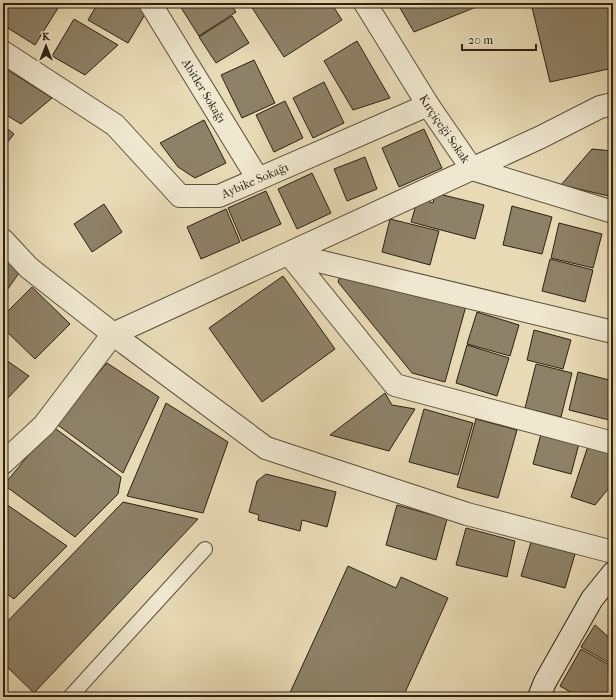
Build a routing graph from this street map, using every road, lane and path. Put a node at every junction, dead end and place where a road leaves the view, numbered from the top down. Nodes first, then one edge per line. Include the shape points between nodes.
1 (150, 3) edge
2 (365, 3) edge
3 (3, 52) edge
4 (613, 104) edge
5 (428, 106) junction
6 (472, 169) junction
7 (258, 179) junction
8 (613, 212) edge
9 (3, 240) edge
10 (289, 254) junction
11 (613, 332) edge
12 (113, 334) junction
13 (613, 444) edge
14 (3, 463) edge
15 (205, 549) dead end
16 (613, 552) edge
17 (613, 573) edge
18 (70, 697) edge
19 (539, 697) edge

1 - 7 street, Abitler Sokağı
2 - 5 street, Kırçiçeği Sokak
3 - 7 street, Aybike Sokağı via 115,125 180,196 219,196
4 - 6 street via 600,107
5 - 6 street, Kırçiçeği Sokak
5 - 7 street, Aybike Sokağı
6 - 8 street, Kırçiçeği Sokak
6 - 10 street
9 - 12 street via 29,268
10 - 11 street
10 - 12 street
10 - 13 street via 395,385
12 - 14 street via 44,425
12 - 16 street via 266,448 468,514
15 - 18 lane
17 - 19 street via 592,599

